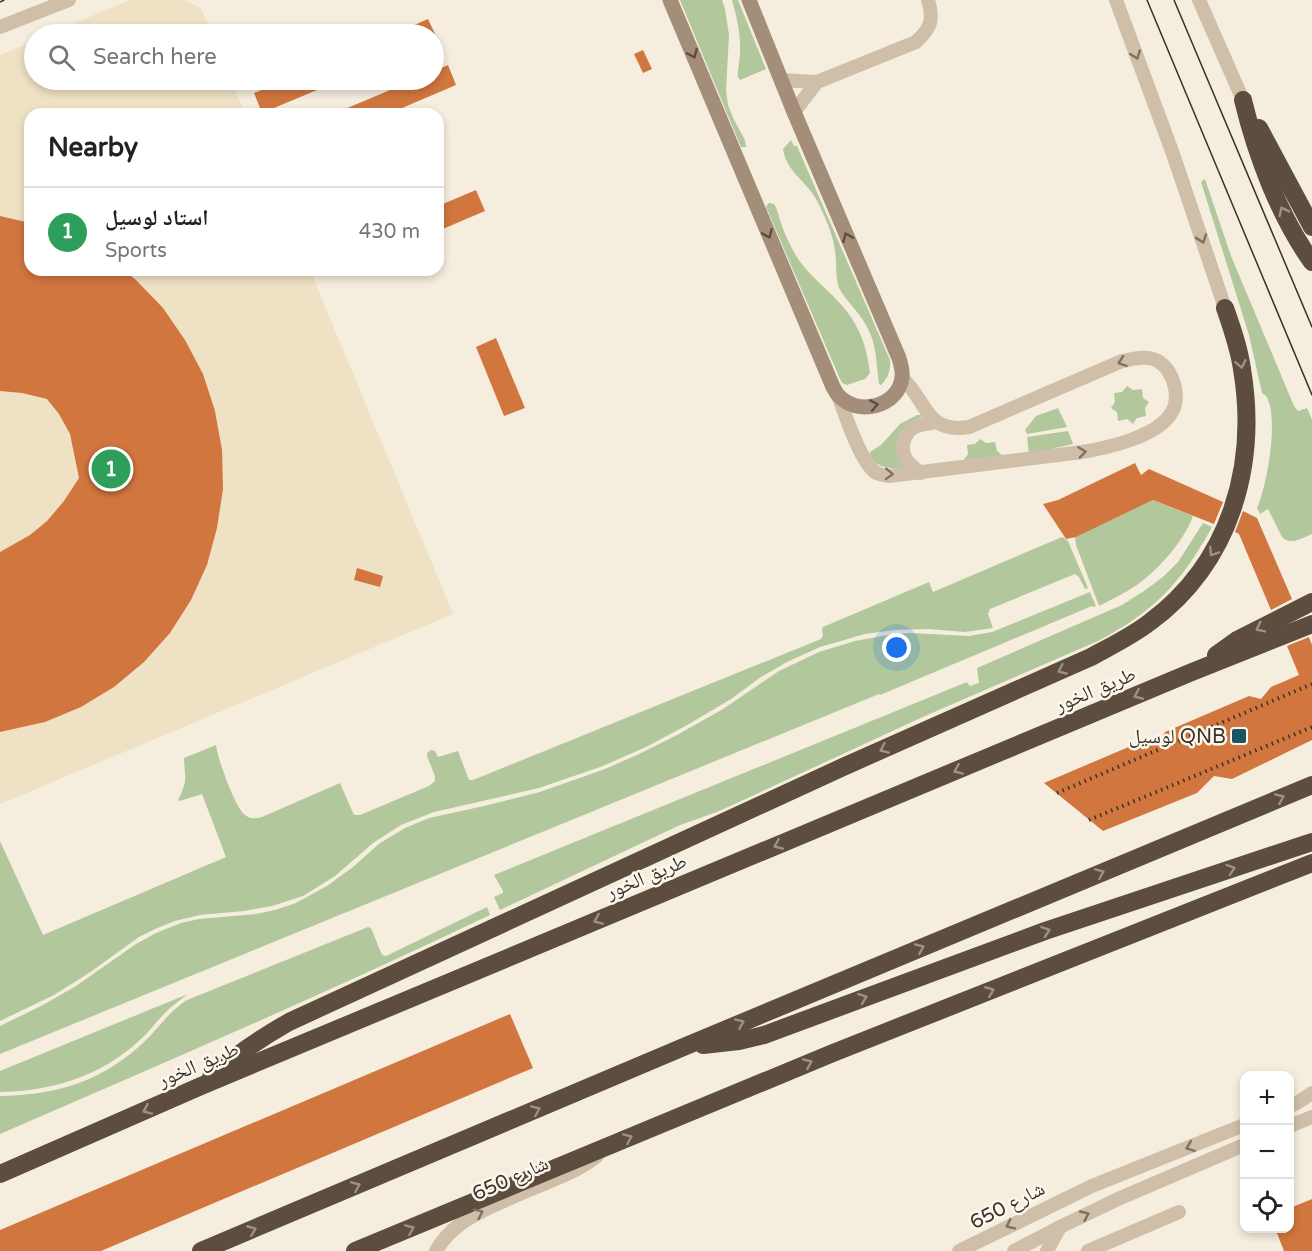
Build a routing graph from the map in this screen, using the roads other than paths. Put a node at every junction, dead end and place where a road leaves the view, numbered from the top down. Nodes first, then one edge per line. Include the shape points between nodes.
1 (69, 0) edge
2 (670, 0) edge
3 (749, 0) edge
4 (928, 0) edge
5 (1116, 0) edge
6 (1199, 0) edge
7 (0, 27) edge
8 (781, 80) junction
9 (817, 82) junction
10 (1244, 100) junction
11 (794, 112) junction
12 (1312, 227) edge
13 (1312, 262) edge
14 (1225, 308) joint
15 (902, 378) junction
16 (838, 395) junction
17 (937, 422) junction
18 (920, 473) junction
19 (1312, 602) edge
20 (1312, 624) edge
21 (1192, 672) junction
22 (1312, 785) edge
23 (1312, 842) edge
24 (1312, 863) edge
25 (686, 1046) junction
26 (201, 1086) junction
27 (1312, 1093) edge
28 (1294, 1104) edge
29 (1312, 1117) edge
30 (1292, 1125) edge
31 (1240, 1127) edge
32 (605, 1147) junction
33 (1240, 1147) edge
34 (0, 1174) edge
35 (1179, 1212) dead end
36 (1060, 1227) junction
37 (966, 1249) edge
38 (201, 1251) edge
39 (356, 1251) edge
40 (436, 1251) edge
41 (1014, 1251) edge
42 (1047, 1251) edge
43 (1089, 1251) edge

1 - 7 street
2 -> 16 street
3 - 8 street
4 - 9 street via 932,22 916,42
5 -> 14 street
6 - 10 street
8 - 9 street
8 - 11 street
9 - 11 street
10 - 12 highway
13 -> 10 highway via 1269,179 1251,133
15 -> 11 street via 899,358
14 -> 26 highway via 1242,368 1246,399 1239,493 1218,544 1199,573 1151,621 1091,657 289,1022 257,1040
16 -> 15 street via 857,406 882,404 900,388
15 - 17 street
16 -> 18 street via 860,452 874,472 888,476
17 - 18 street via 916,427 906,435 903,453
18 -> 17 street via 1120,444 1155,428 1170,416 1175,390 1168,370 1158,361 1136,358 969,427 949,428
19 -> 21 highway via 1236,640
20 - 21 highway, طريق الخور
21 -> 26 highway, طريق الخور
25 -> 22 highway
25 -> 23 highway via 764,1035 1045,931
32 -> 24 highway
38 -> 25 highway
26 -> 34 highway, طريق الخور
27 - 28 street
29 - 30 street
31 -> 37 street, شارع 650 via 1062,1199
39 -> 32 highway
40 -> 32 street, شارع 650 via 465,1220 581,1167
36 -> 33 street
35 - 43 street
36 - 41 street
36 - 42 street

